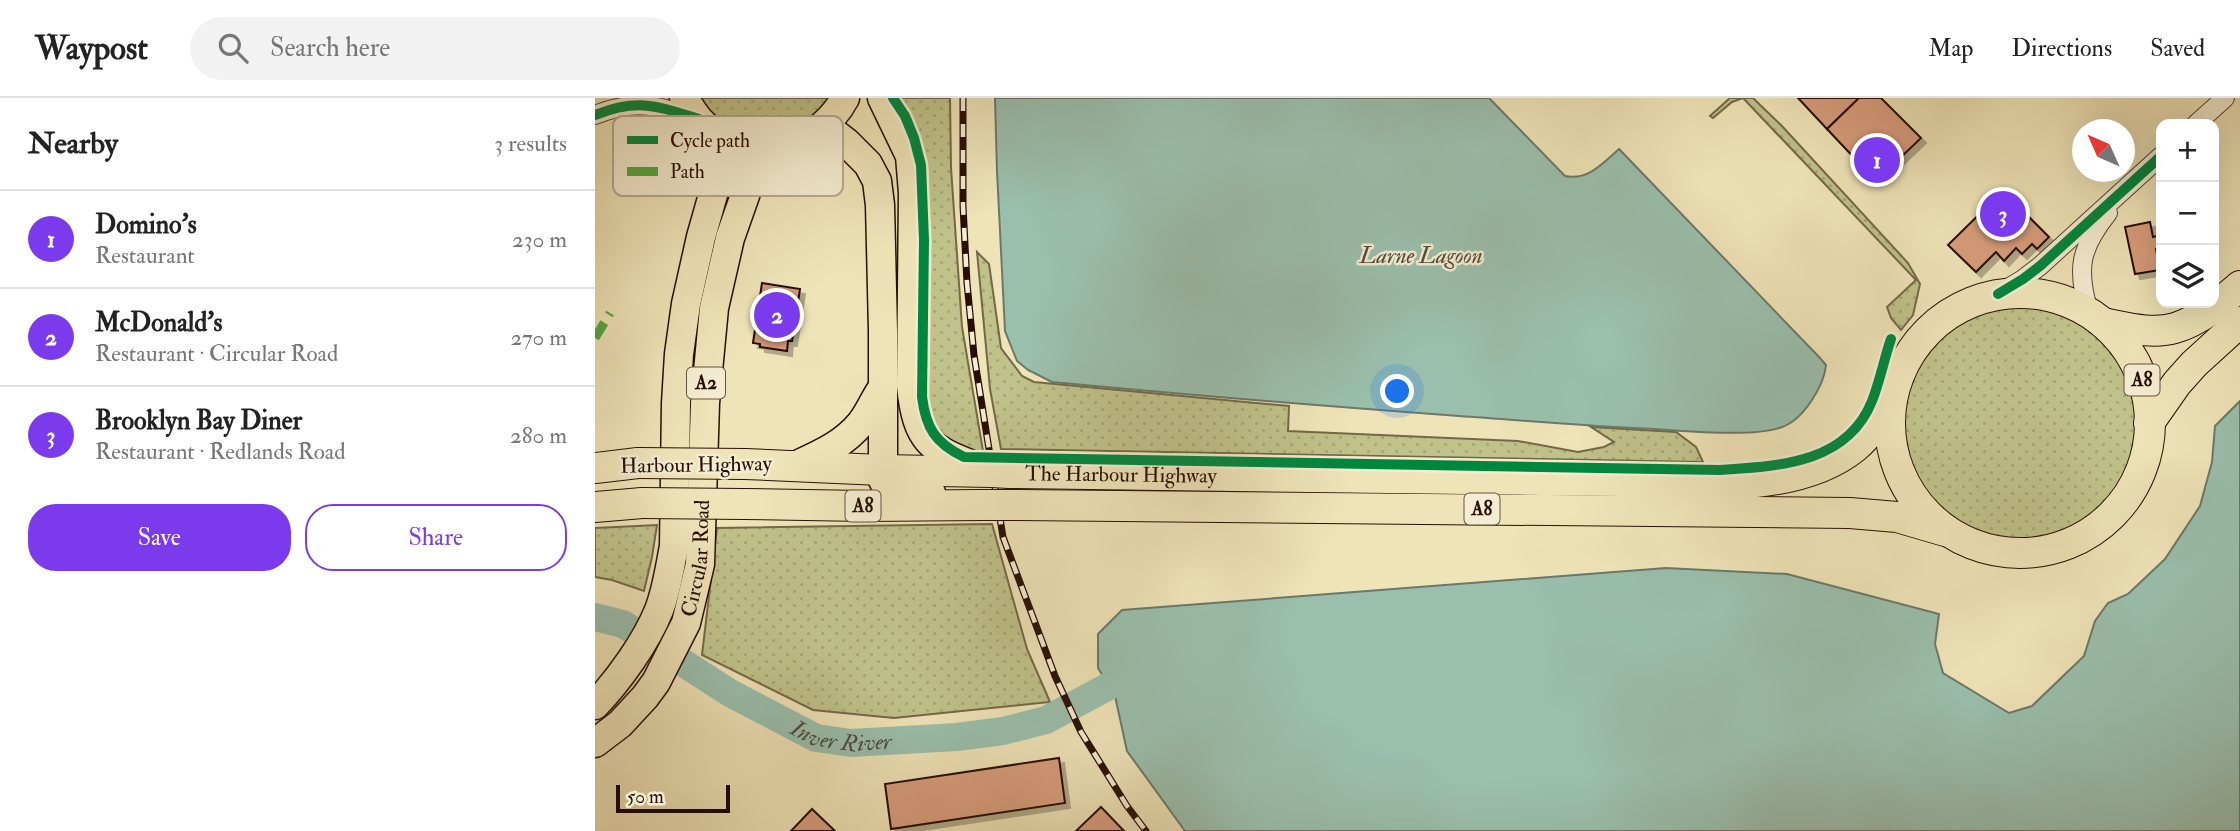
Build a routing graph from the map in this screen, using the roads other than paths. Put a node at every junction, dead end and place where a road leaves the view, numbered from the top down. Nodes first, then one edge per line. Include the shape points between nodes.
1 (845, 98) edge
2 (881, 98) edge
3 (2225, 98) edge
4 (640, 101) edge
5 (695, 113) edge
6 (595, 115) edge
7 (832, 116) edge
8 (2202, 119) edge
9 (843, 140) edge
10 (2156, 161) edge
11 (2156, 161) edge
12 (713, 196) edge
13 (745, 196) edge
14 (2240, 286) edge
15 (1998, 294) junction
16 (2096, 317) junction
17 (2240, 322) edge
18 (883, 388) junction
19 (1890, 400) junction
20 (2149, 423) junction
21 (797, 465) junction
22 (595, 468) edge
23 (881, 470) junction
24 (1000, 490) junction
25 (595, 507) edge
26 (1945, 531) junction
27 (595, 705) edge
28 (595, 743) edge

1 - 7 main road, A2
2 - 24 main road via 910,156 911,386 918,424 927,442
3 - 8 street
4 - 5 street
4 - 6 street
9 - 18 main road via 868,164 877,181
10 - 15 street via 2039,265
11 - 16 street via 2106,215 2083,253 2081,282
12 - 27 main road, Circular Road / A2 via 686,304 676,402 674,546 666,588 656,616 633,654
13 - 28 main road, Circular Road / A2 via 730,237 712,326 700,564 687,623 656,682 620,724
14 - 16 highway, A8 via 2220,303 2174,328 2148,330
15 - 16 highway, A8 via 2056,298
15 - 19 highway, A8 via 1966,306 1926,333 1908,354
16 - 20 highway, A8 via 2133,358 2147,399
17 - 20 highway, A8 via 2194,364
18 - 21 main road via 849,435
18 - 23 main road
19 - 24 highway, The Harbour Highway / A8 via 1869,433 1833,462 1755,482
19 - 26 highway, A8 via 1892,446 1904,482 1928,517
20 - 26 highway, A8 via 2148,449 2130,492 2100,526 2079,541 2020,555 1979,548
21 - 22 highway, Harbour Highway / A8, bridge via 638,463
21 - 23 highway, A8
23 - 24 highway, A8
24 - 25 highway, A8, bridge via 864,506 642,503
24 - 26 highway, A8 via 1111,506 1850,513 1897,517

